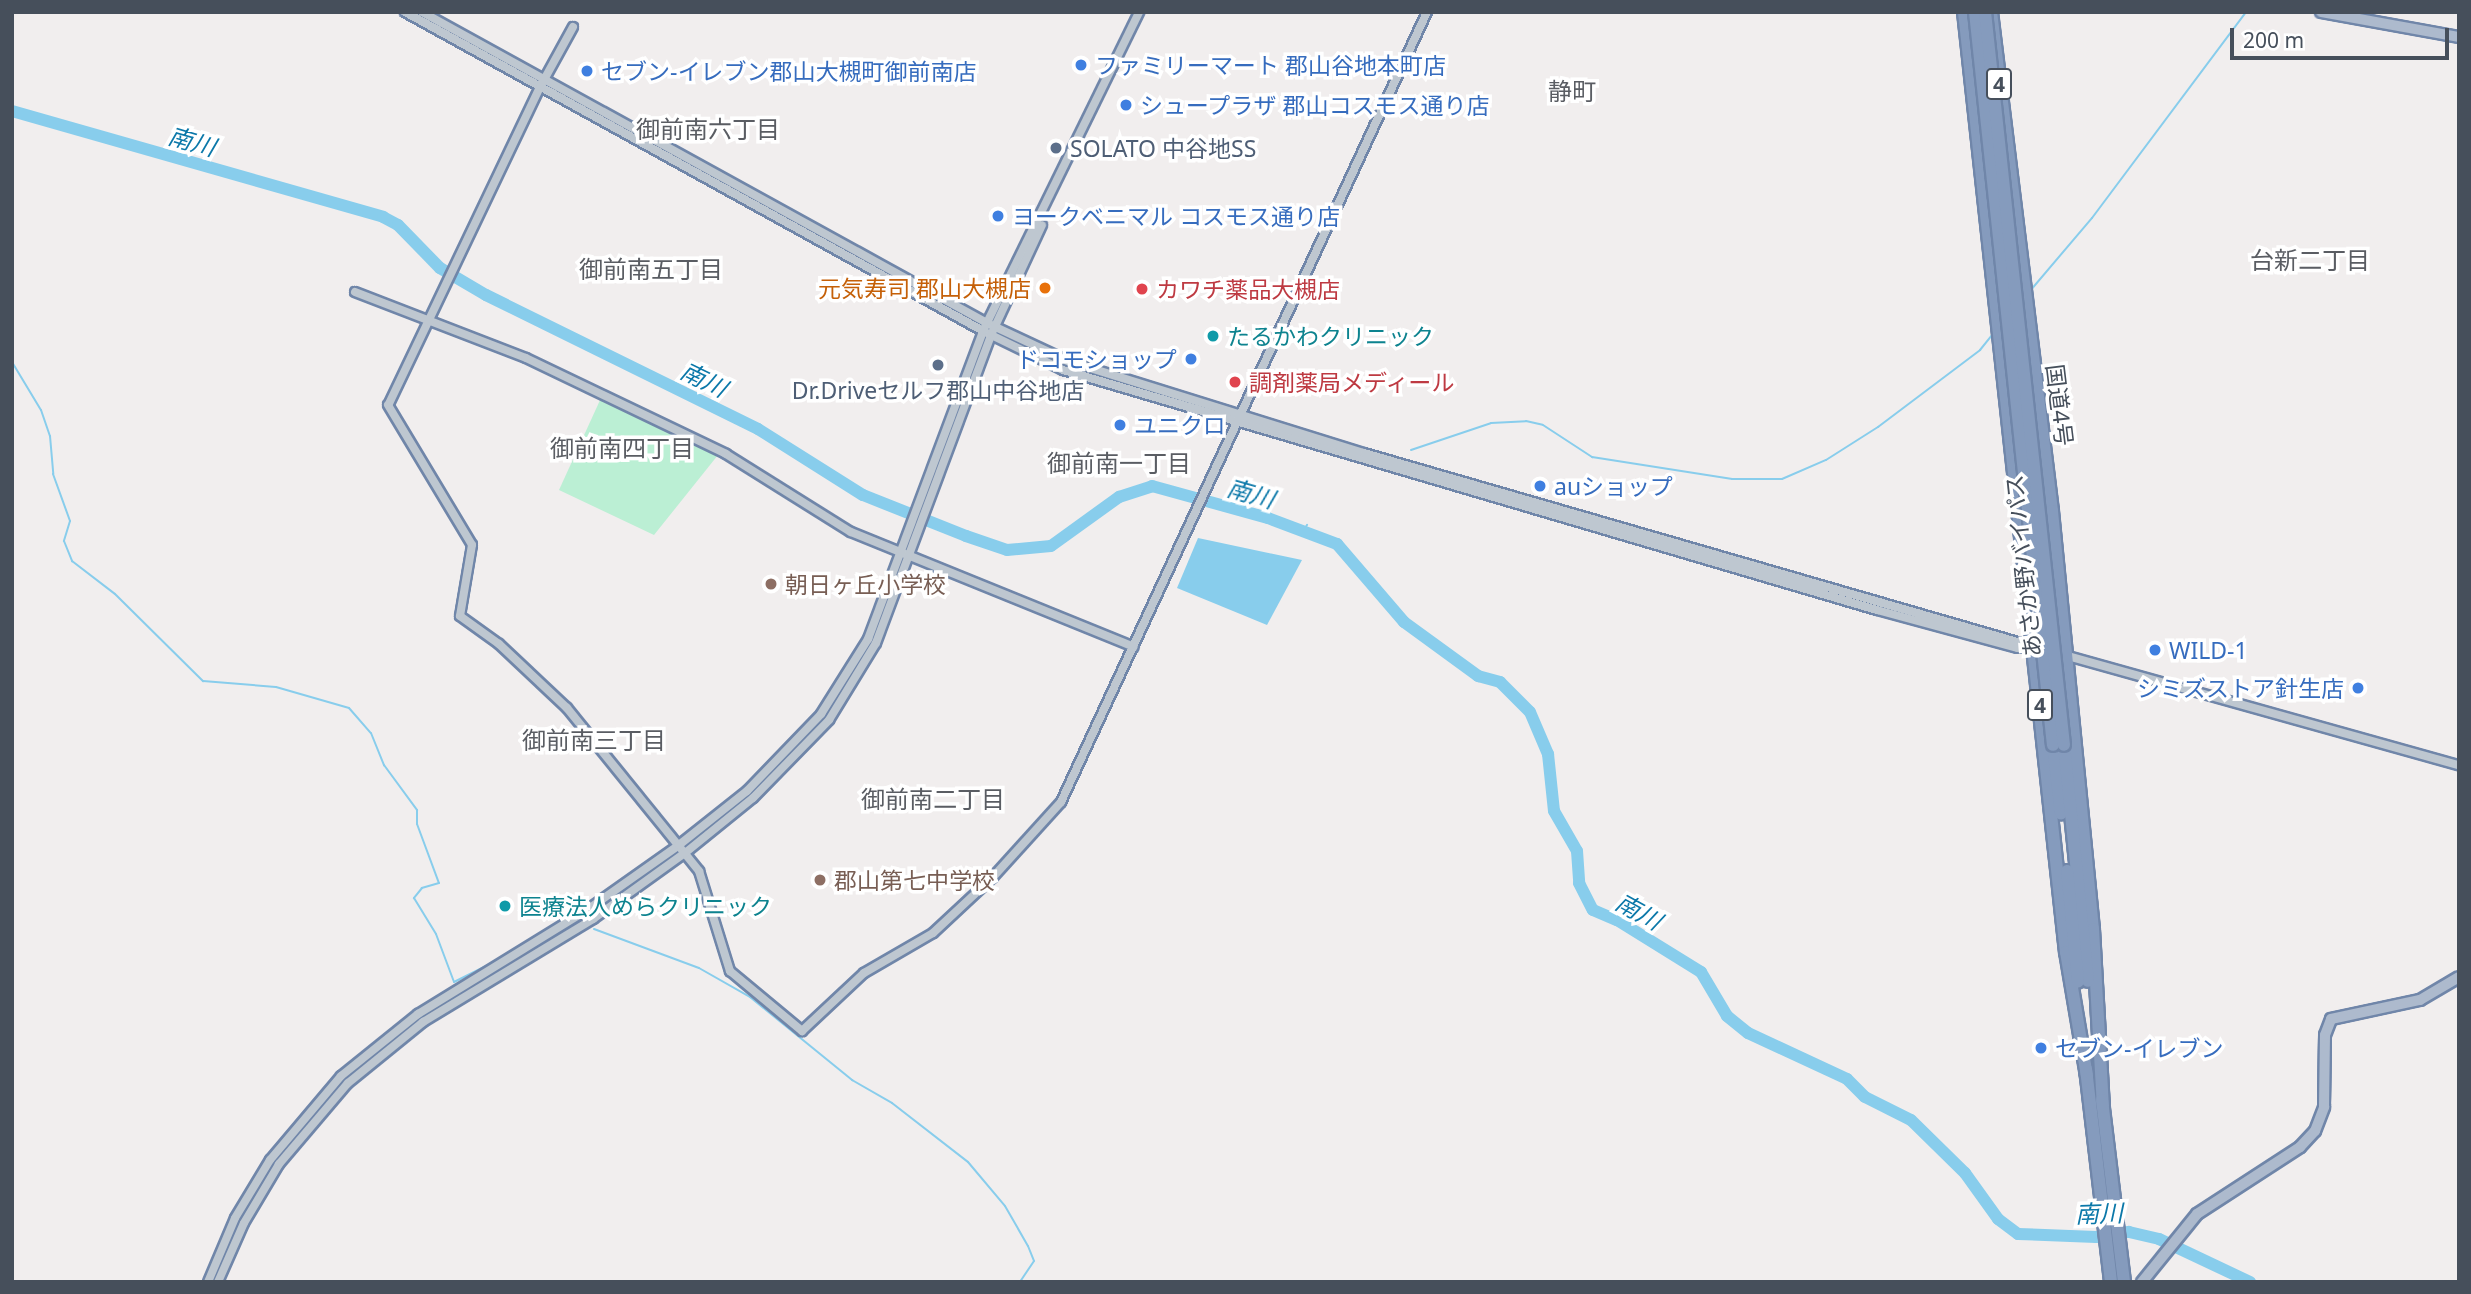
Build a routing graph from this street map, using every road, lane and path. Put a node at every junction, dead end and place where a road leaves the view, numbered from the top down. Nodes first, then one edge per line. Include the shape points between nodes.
1 (405, 12) edge
2 (422, 12) edge
3 (1139, 12) edge
4 (1427, 12) edge
5 (1964, 12) edge
6 (1975, 12) edge
7 (1985, 12) edge
8 (1992, 12) edge
9 (2321, 12) edge
10 (573, 27) dead end
11 (2459, 37) edge
12 (542, 83) junction
13 (355, 292) dead end
14 (428, 320) junction
15 (989, 329) junction
16 (1236, 418) junction
17 (901, 554) junction
18 (910, 557) junction
19 (2034, 647) junction
20 (1134, 648) junction
21 (2065, 655) junction
22 (2059, 745) junction
23 (2459, 765) edge
24 (682, 849) junction
25 (2459, 977) edge
26 (2087, 1076) junction
27 (2103, 1106) junction
28 (2109, 1213) junction
29 (2113, 1244) junction
30 (208, 1282) edge
31 (218, 1282) edge
32 (2111, 1282) edge
33 (2124, 1282) edge
34 (2142, 1282) edge

1 - 12 street
2 - 12 street
3 - 15 street
4 - 16 street
5 - 19 highway, 4
6 - 22 highway, あさか野バイパス / 4, bridge
7 - 22 highway, あさか野バイパス / 4, bridge
8 - 21 highway, 国道4号 / 4
9 - 11 main road
10 - 12 street
12 - 14 street
12 - 15 street
13 - 14 street
14 - 17 street via 526,358 726,454 851,532
14 - 24 street via 388,405 472,545 460,616 499,644 567,708
15 - 16 street via 1119,380
15 - 17 street
15 - 18 street
16 - 19 street via 1866,607 2018,648
16 - 20 street
17 - 18 street
17 - 24 street via 867,639 821,714 747,791
18 - 20 street
18 - 24 street via 876,643 829,720 753,798
19 - 21 street
19 - 26 highway, 4 via 2066,952
20 - 24 street via 1079,769 1049,820 933,933 864,974 802,1031 730,971 707,887
21 - 23 street
21 - 27 highway, 4 via 2093,929
22 - 26 highway, あさか野バイパス / 4
22 - 27 highway, あさか野バイパス / 4
24 - 30 street via 418,1014 341,1076 270,1160 235,1218
24 - 31 street via 593,919 423,1022 348,1083 279,1164 244,1223
25 - 34 main road via 2420,1000 2331,1019 2325,1035 2324,1107 2315,1131 2300,1147 2216,1198 2178,1234
26 - 28 highway, あさか野バイパス / 4
27 - 28 highway, あさか野バイパス / 4
28 - 29 highway, あさか野バイパス / 4
29 - 32 highway, あさか野バイパス / 4
29 - 33 highway, あさか野バイパス / 4

